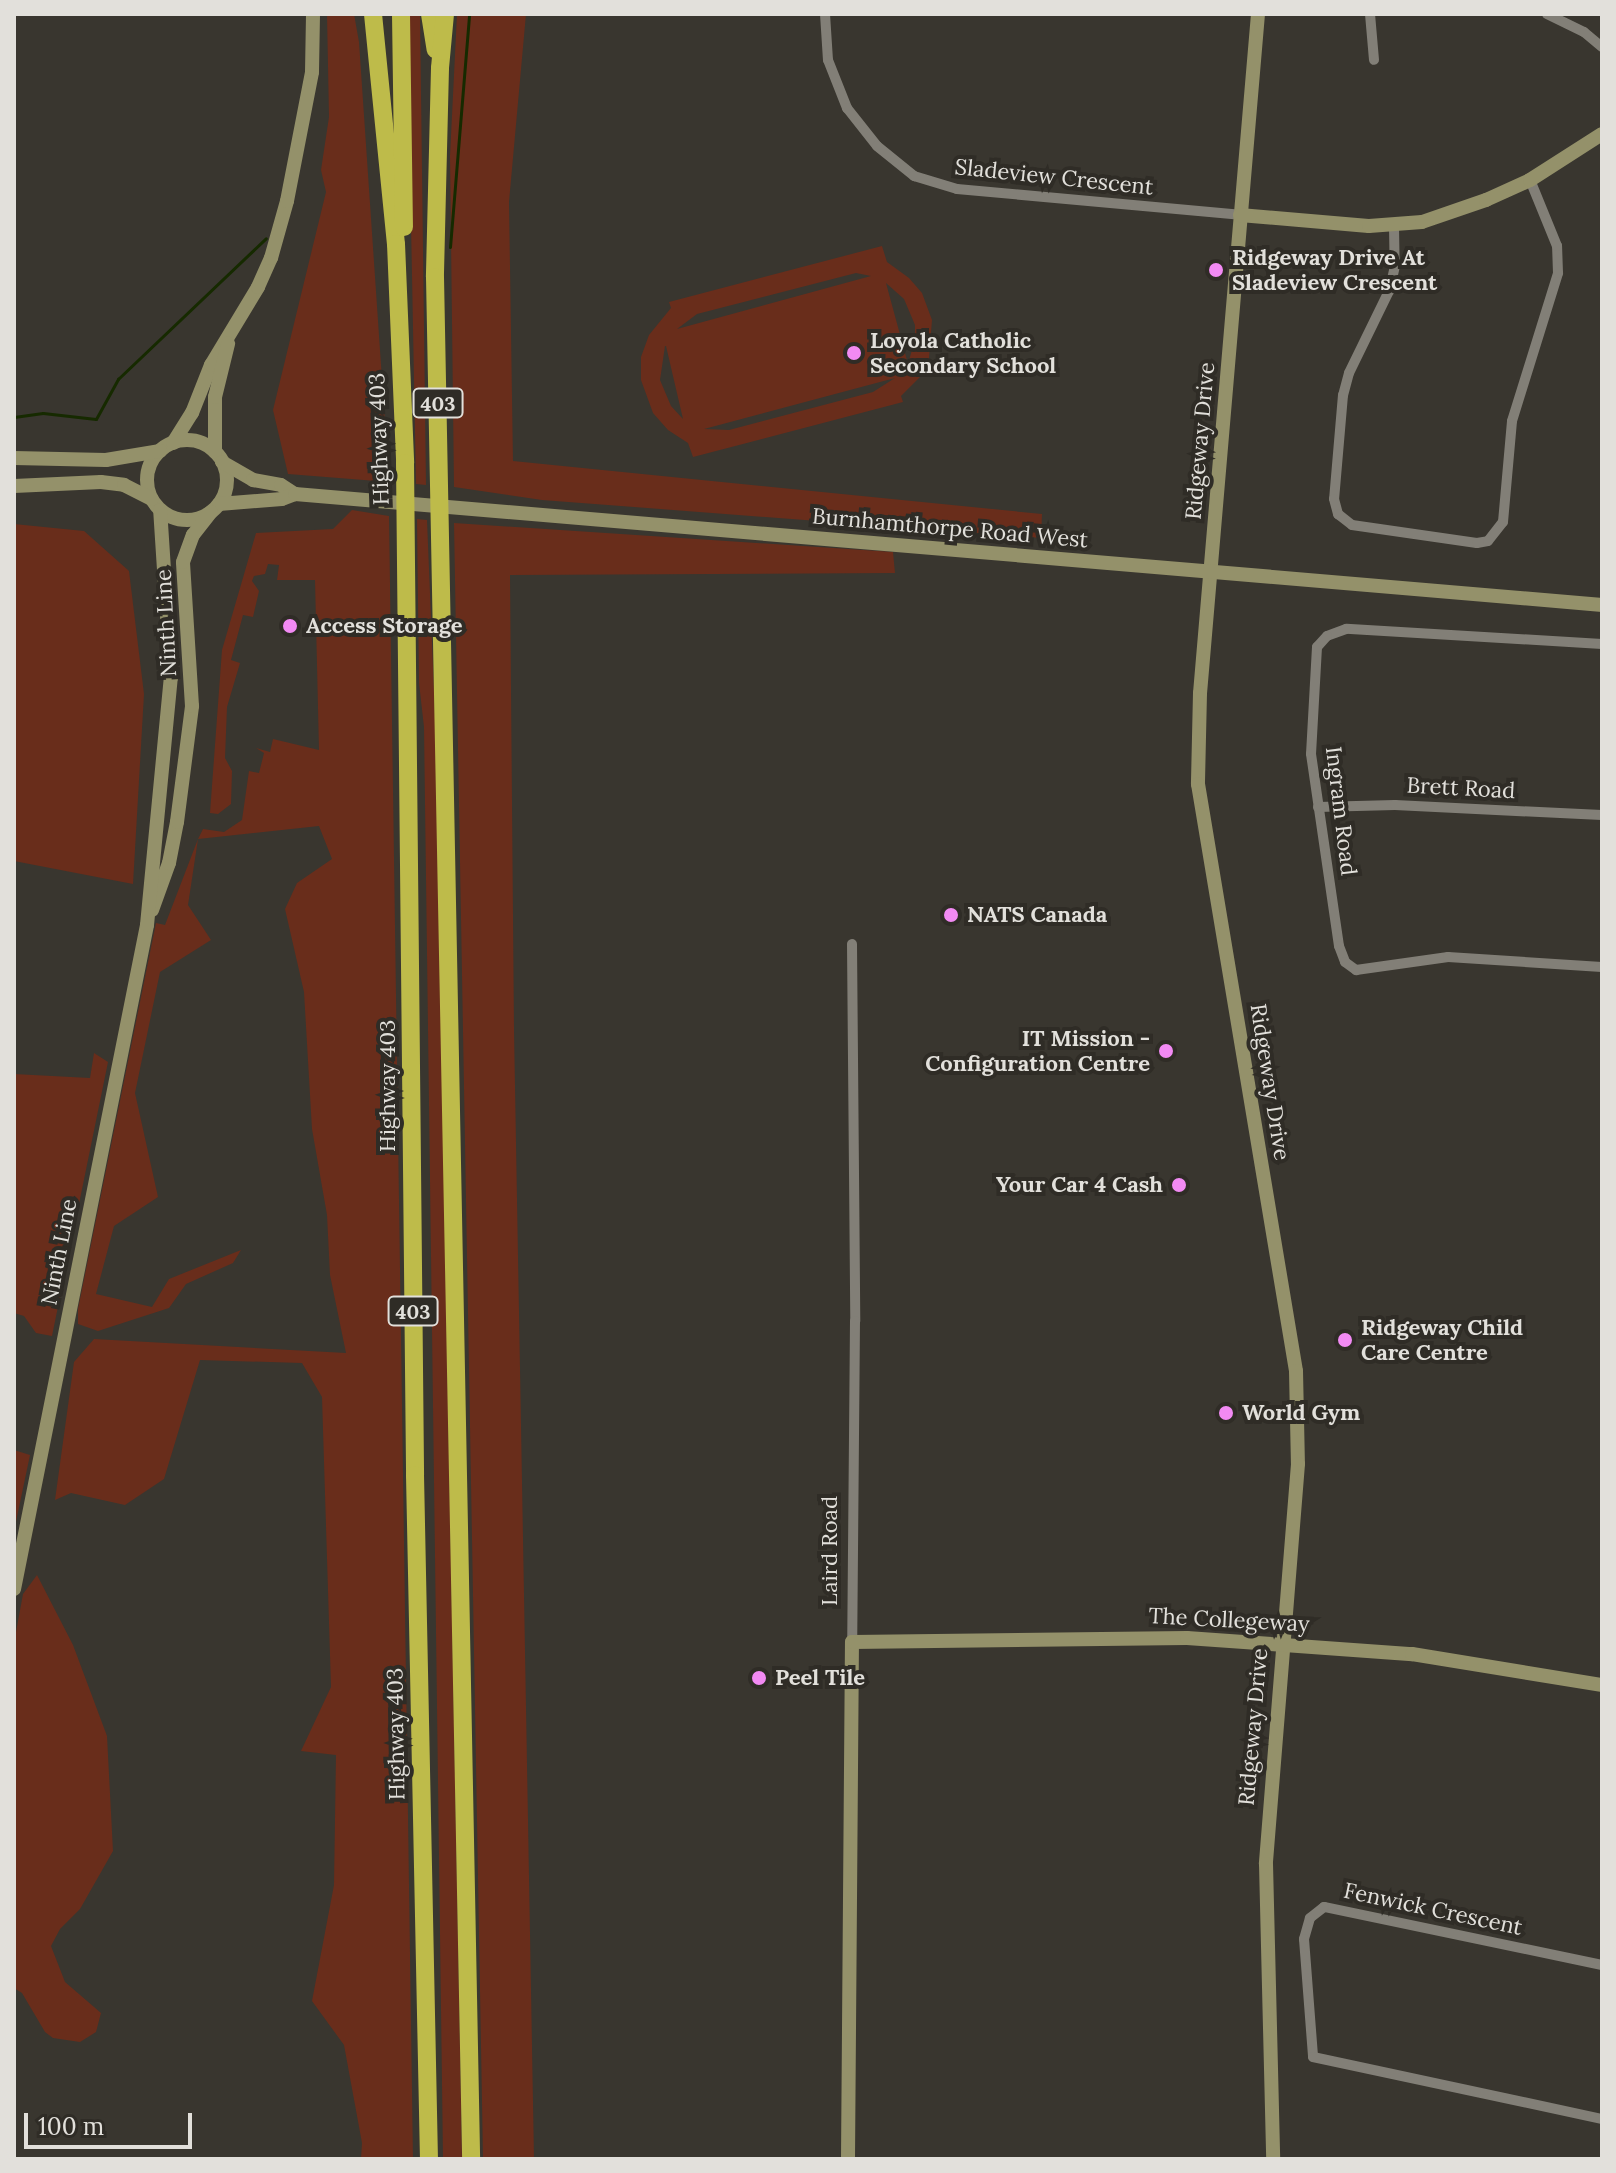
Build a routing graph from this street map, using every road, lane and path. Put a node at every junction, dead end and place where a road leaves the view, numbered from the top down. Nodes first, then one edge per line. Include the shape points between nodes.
1 (313, 14) edge
2 (373, 14) edge
3 (401, 14) edge
4 (430, 14) edge
5 (445, 14) edge
6 (825, 14) edge
7 (1258, 14) edge
8 (1370, 14) edge
9 (1547, 14) edge
10 (1602, 47) edge
11 (1374, 60) dead end
12 (440, 68) junction
13 (1602, 134) edge
14 (1530, 180) junction
15 (1240, 215) junction
16 (1394, 227) junction
17 (396, 244) junction
18 (229, 339) junction
19 (173, 443) junction
20 (160, 451) junction
21 (218, 457) junction
22 (14, 458) edge
23 (14, 486) edge
24 (295, 494) junction
25 (156, 504) junction
26 (215, 508) junction
27 (1209, 572) junction
28 (1602, 605) edge
29 (1602, 644) edge
30 (1318, 807) junction
31 (1602, 815) edge
32 (147, 925) junction
33 (852, 944) dead end
34 (1602, 967) edge
35 (14, 1589) edge
36 (852, 1642) junction
37 (1282, 1645) junction
38 (1602, 1685) edge
39 (1602, 1965) edge
40 (1602, 2119) edge
41 (429, 2159) edge
42 (471, 2159) edge
43 (848, 2159) edge
44 (1273, 2159) edge

1 - 18 main road via 312,72 287,201 271,258
2 - 17 highway, Highway 403 / 403
3 - 17 highway via 405,226
4 - 12 highway
5 - 12 highway, 403
6 - 15 street, Sladeview Crescent via 828,60 847,108 877,146 914,176 957,189
7 - 15 main road, Ridgeway Drive
8 - 11 street
9 - 10 street
12 - 42 highway, 403 via 435,277
13 - 14 main road
14 - 16 main road via 1457,212
14 - 16 street via 1557,246 1558,273 1510,429 1503,522 1488,541 1352,525 1338,514 1334,499 1343,395 1389,291 1395,266
15 - 16 main road
15 - 27 main road, Ridgeway Drive
17 - 41 highway, Highway 403 / 403 via 405,463 415,1491
18 - 19 main road
18 - 21 main road via 215,397
19 - 20 main road
19 - 21 main road via 195,441
20 - 22 main road via 106,460
20 - 25 main road via 148,473
21 - 24 main road, Burnhamthorpe Road West via 253,480 281,485
21 - 26 main road via 227,484
23 - 25 main road via 101,482 124,485
24 - 26 main road, Burnhamthorpe Road West
24 - 27 main road, Burnhamthorpe Road West
25 - 26 main road via 185,520
25 - 32 main road, Ninth Line via 171,678
26 - 32 main road, Ninth Line via 193,535 183,562 192,706 169,863
27 - 28 main road, Burnhamthorpe Road West
27 - 37 main road, Ridgeway Drive via 1198,784 1296,1371 1298,1464
29 - 30 street, Ingram Road via 1346,629 1327,636 1317,647 1312,736
30 - 31 street, Brett Road via 1395,805
30 - 34 street, Ingram Road via 1339,946 1345,962 1356,970 1448,957
32 - 35 main road, Ninth Line
33 - 36 street, Laird Road
36 - 37 main road, The Collegeway via 1187,1638
36 - 43 main road, Laird Road
37 - 38 main road, The Collegeway via 1412,1654
37 - 44 main road, Ridgeway Drive via 1266,1864
39 - 40 street, Fenwick Crescent via 1324,1907 1310,1918 1304,1939 1313,2057

